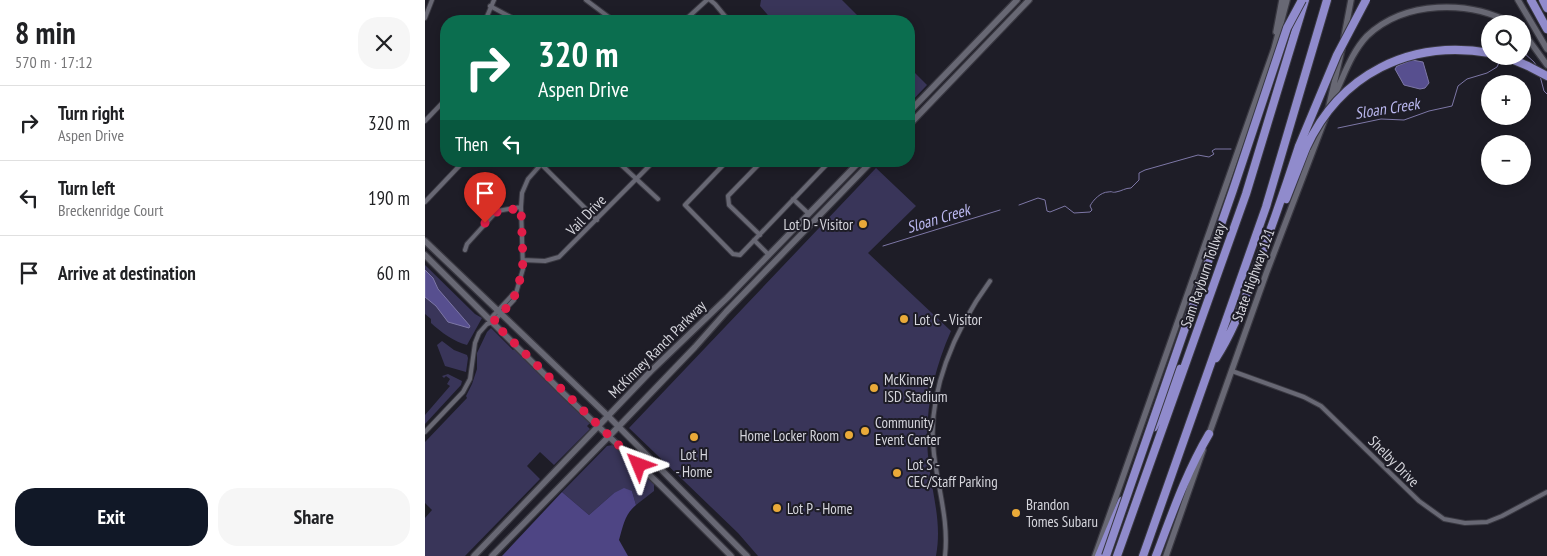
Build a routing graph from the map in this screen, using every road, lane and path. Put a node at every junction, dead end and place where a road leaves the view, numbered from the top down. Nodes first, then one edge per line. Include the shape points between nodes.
1 (432, 0) edge
2 (494, 0) edge
3 (586, 0) edge
4 (708, 0) edge
5 (1017, 0) edge
6 (1029, 0) edge
7 (1282, 0) edge
8 (1287, 0) edge
9 (1303, 0) edge
10 (1327, 0) edge
11 (1351, 0) edge
12 (1366, 0) edge
13 (1518, 0) edge
14 (1531, 0) edge
15 (1543, 0) edge
16 (490, 6) junction
17 (1547, 8) edge
18 (487, 15) edge
19 (506, 15) edge
20 (606, 15) edge
21 (691, 15) edge
22 (724, 15) edge
23 (1499, 15) edge
24 (425, 18) edge
25 (1547, 29) edge
26 (1531, 43) edge
27 (1547, 49) edge
28 (1481, 51) edge
29 (1547, 64) edge
30 (1526, 65) edge
31 (1265, 73) junction
32 (1547, 76) edge
33 (440, 105) edge
34 (1330, 105) junction
35 (915, 106) edge
36 (915, 119) edge
37 (425, 121) edge
38 (1303, 147) junction
39 (458, 167) edge
40 (539, 167) edge
41 (547, 167) edge
42 (623, 167) edge
43 (648, 167) edge
44 (721, 167) edge
45 (756, 167) edge
46 (824, 167) edge
47 (854, 167) edge
48 (867, 167) edge
49 (636, 179) junction
50 (793, 199) junction
51 (658, 200) dead end
52 (425, 202) edge
53 (521, 208) junction
54 (809, 214) junction
55 (597, 220) junction
56 (760, 235) junction
57 (754, 240) junction
58 (425, 241) edge
59 (465, 250) dead end
60 (425, 255) edge
61 (769, 255) junction
62 (523, 260) junction
63 (775, 261) junction
64 (990, 280) dead end
65 (500, 312) junction
66 (490, 322) junction
67 (685, 338) junction
68 (695, 347) junction
69 (1190, 352) junction
70 (1209, 368) junction
71 (1232, 371) junction
72 (608, 416) junction
73 (598, 426) junction
74 (619, 427) junction
75 (425, 432) edge
76 (1209, 434) junction
77 (609, 437) junction
78 (1547, 492) edge
79 (703, 512) junction
80 (695, 519) junction
81 (474, 556) edge
82 (492, 556) edge
83 (731, 556) edge
84 (747, 556) edge
85 (945, 556) edge
86 (1097, 556) edge
87 (1106, 556) edge
88 (1117, 556) edge
89 (1143, 556) edge
90 (1156, 556) edge
91 (1166, 556) edge

1 - 24 street
2 - 16 street
3 - 20 street
4 - 21 street
4 - 22 street
5 - 35 main road
6 - 36 main road
7 - 31 main road
8 - 31 main road
9 - 69 highway, Sam Rayburn Tollway via 1246,194
9 - 87 highway, bridge via 1287,28
10 - 70 highway via 1276,175
11 - 34 main road, State Highway 121
12 - 38 highway, bridge via 1337,55
13 - 27 main road
14 - 25 highway
15 - 17 highway
16 - 18 street
16 - 19 street
23 - 34 main road via 1489,9 1450,0 1417,4 1402,10 1378,26 1359,47
26 - 29 main road
28 - 38 highway, bridge via 1428,51 1382,66 1355,84 1333,106
30 - 32 highway
31 - 86 main road
33 - 37 street
34 - 71 main road, State Highway 121
38 - 70 highway via 1245,299 1226,342
39 - 52 street
40 - 53 street via 528,179
41 - 55 street
42 - 49 street
43 - 49 street, Vail Drive
44 - 57 street via 685,205 733,254 740,255
45 - 56 street via 728,196 728,200
46 - 50 street
47 - 54 main road, McKinney Ranch Parkway
48 - 63 main road, McKinney Ranch Parkway
49 - 51 street
49 - 55 street, Vail Drive
50 - 54 street
50 - 56 street
53 - 59 street via 497,212
53 - 62 street
54 - 61 main road, McKinney Ranch Parkway
55 - 62 street, Vail Drive via 559,257 545,261
56 - 57 street
57 - 61 street
58 - 65 main road
60 - 66 main road
61 - 63 main road
61 - 67 main road, McKinney Ranch Parkway
62 - 65 street via 514,300
63 - 68 main road, McKinney Ranch Parkway
64 - 85 street via 954,343 934,414 934,452 946,522
65 - 66 street
65 - 72 main road
66 - 73 main road
66 - 75 street via 479,333 475,343 467,386
67 - 68 main road
67 - 72 main road, McKinney Ranch Parkway
68 - 74 main road, McKinney Ranch Parkway
69 - 86 highway via 1175,378
69 - 88 highway, Sam Rayburn Tollway
70 - 89 highway
71 - 76 main road, State Highway 121
71 - 78 street, Shelby Drive via 1321,406 1419,501 1444,519 1465,523 1487,522
72 - 73 main road, McKinney Ranch Parkway
72 - 74 main road
73 - 77 main road
73 - 81 main road, McKinney Ranch Parkway
74 - 77 main road, McKinney Ranch Parkway
74 - 79 main road
76 - 90 highway via 1180,491
76 - 91 main road, State Highway 121
77 - 80 main road
77 - 82 main road, McKinney Ranch Parkway
79 - 80 main road
79 - 84 main road
80 - 83 main road

